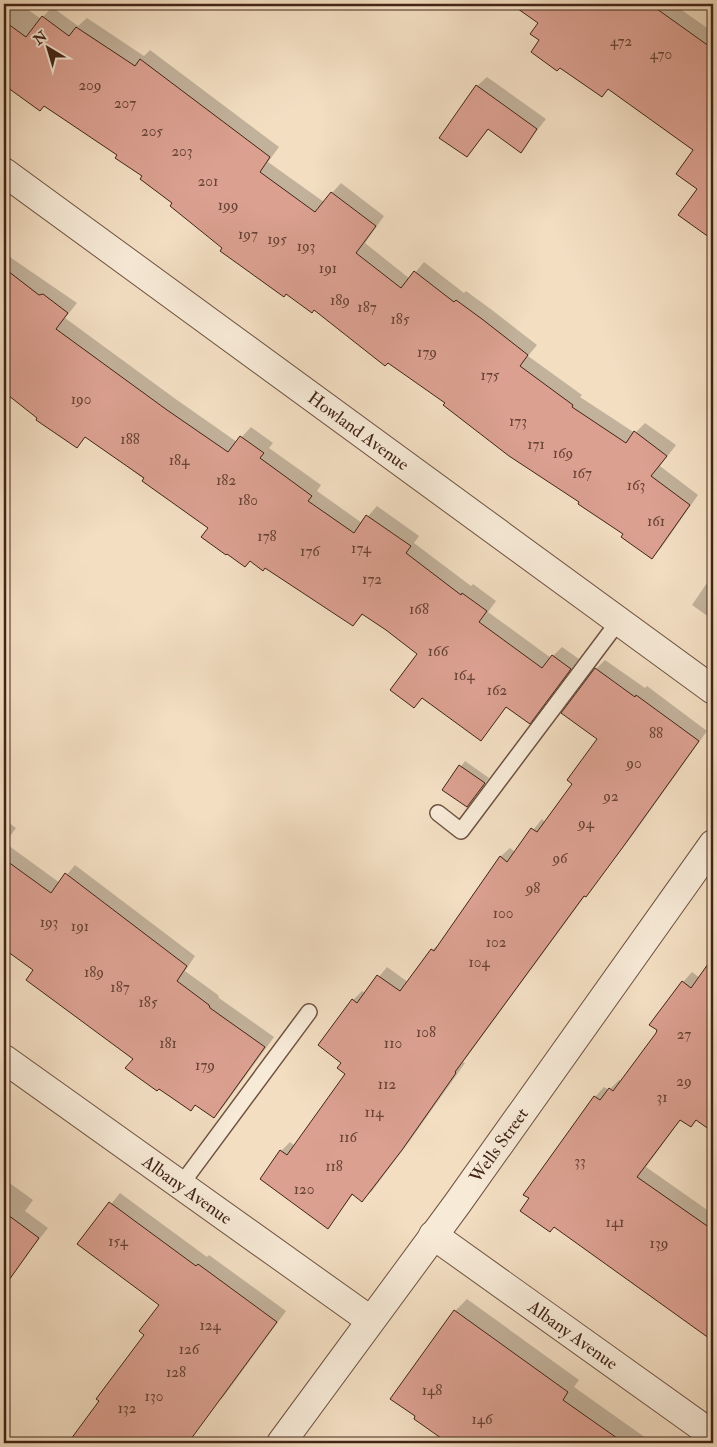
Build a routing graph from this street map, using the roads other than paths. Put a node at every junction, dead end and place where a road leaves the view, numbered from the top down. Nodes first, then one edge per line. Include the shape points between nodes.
1 (4, 172) edge
2 (618, 622) junction
3 (713, 690) edge
4 (438, 813) dead end
5 (713, 844) edge
6 (309, 1012) dead end
7 (4, 1059) edge
8 (180, 1186) junction
9 (433, 1235) junction
10 (370, 1320) junction
11 (713, 1436) edge
12 (282, 1443) edge

1 - 2 street, Howland Avenue
2 - 3 street, Howland Avenue
2 - 4 lane via 461,831
5 - 9 street, Wells Street
6 - 8 lane
7 - 8 street, Albany Avenue
8 - 10 street, Albany Avenue
9 - 10 street, Wells Street
9 - 11 street, Albany Avenue
10 - 12 street, Wells Street

